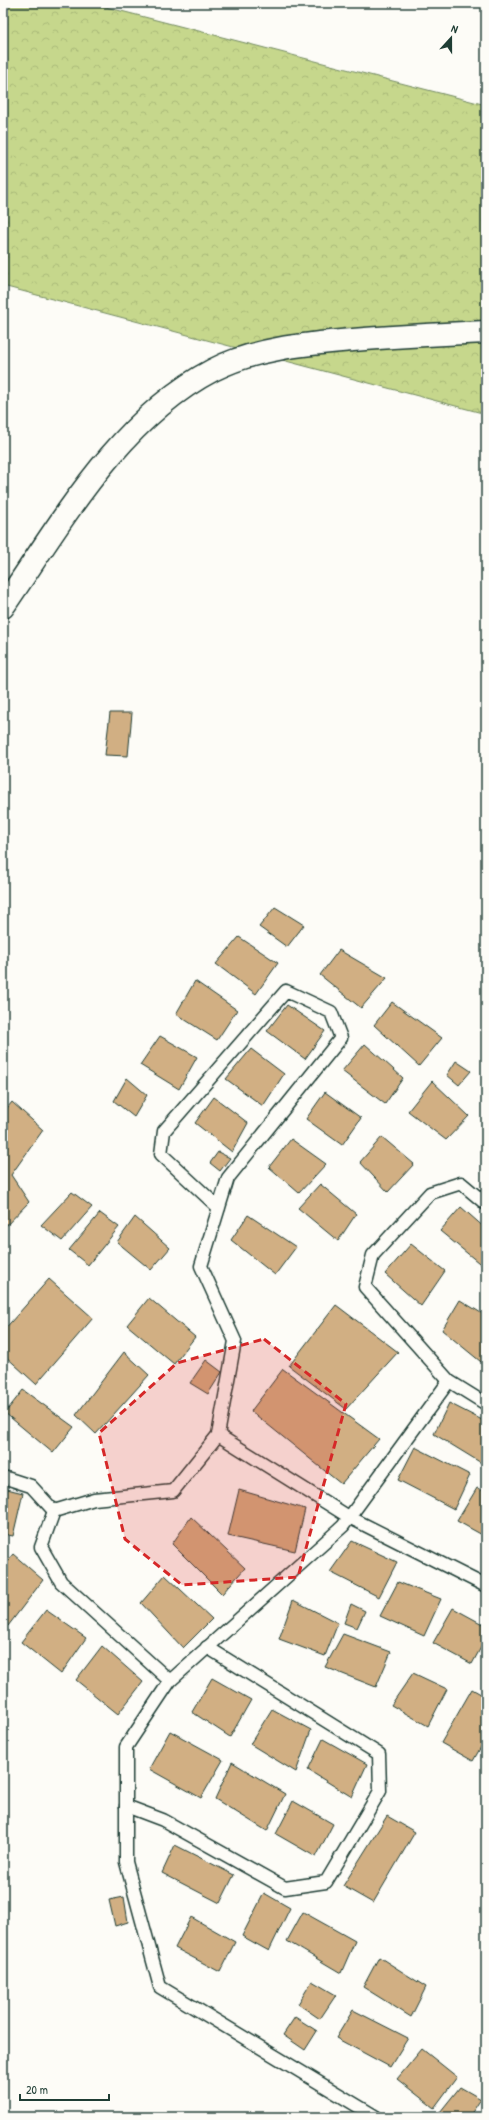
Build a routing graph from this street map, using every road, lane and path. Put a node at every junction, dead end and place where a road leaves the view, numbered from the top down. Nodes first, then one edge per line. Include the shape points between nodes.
1 (486, 332) edge
2 (3, 607) edge
3 (486, 1204) edge
4 (219, 1208) junction
5 (449, 1381) junction
6 (486, 1404) edge
7 (218, 1435) junction
8 (3, 1477) edge
9 (54, 1511) junction
10 (349, 1517) junction
11 (486, 1586) edge
12 (208, 1647) junction
13 (170, 1681) junction
14 (126, 1806) junction
15 (376, 2117) edge

1 - 2 street via 309,344 260,353 212,370 158,407 126,438 70,508
3 - 5 lane via 461,1183 430,1193 373,1255 365,1287
4 - 4 lane via 228,1178 341,1038 331,1012 286,991 164,1131 161,1154
4 - 7 lane via 201,1266 235,1341
5 - 6 lane
5 - 10 lane
7 - 9 lane via 172,1491 94,1499
7 - 10 lane
8 - 9 lane via 31,1486
9 - 13 lane via 42,1546 61,1582
10 - 11 lane
10 - 12 lane via 343,1526
12 - 13 lane
12 - 14 lane via 379,1754 380,1791 326,1882 285,1888 163,1820
13 - 14 lane via 126,1747
14 - 15 lane via 126,1862 160,1987

